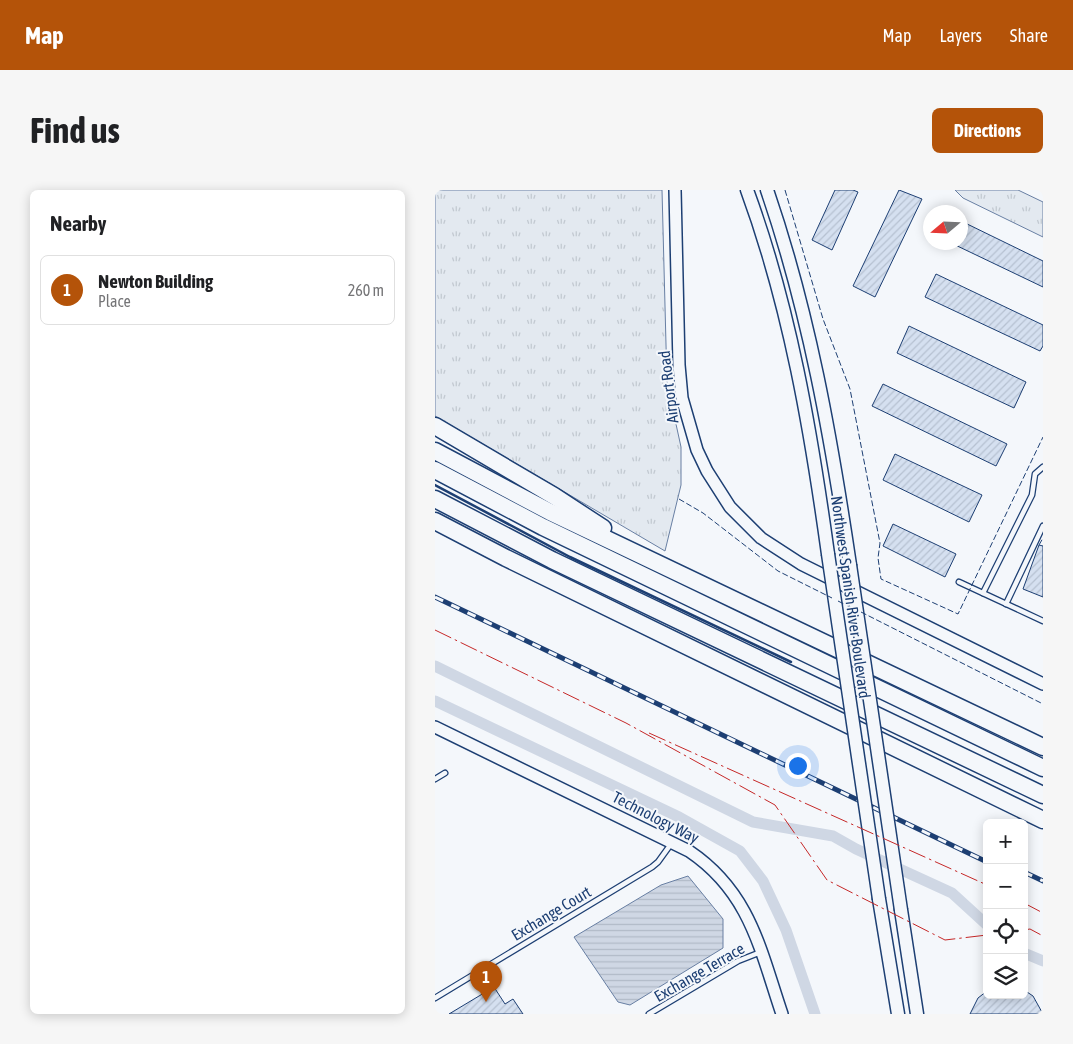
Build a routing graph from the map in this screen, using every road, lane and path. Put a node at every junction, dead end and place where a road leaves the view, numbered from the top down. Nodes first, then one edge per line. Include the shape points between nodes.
1 (675, 190) edge
2 (747, 190) edge
3 (767, 190) edge
4 (435, 426) edge
5 (435, 451) edge
6 (1043, 466) edge
7 (435, 470) edge
8 (435, 499) edge
9 (435, 521) edge
10 (1043, 526) edge
11 (648, 558) junction
12 (959, 582) dead end
13 (983, 593) junction
14 (1006, 604) junction
15 (1043, 621) edge
16 (1043, 684) edge
17 (435, 727) edge
18 (1043, 747) edge
19 (1043, 768) edge
20 (445, 773) dead end
21 (435, 779) edge
22 (1043, 795) edge
23 (1043, 820) edge
24 (672, 843) junction
25 (761, 952) junction
26 (435, 998) edge
27 (649, 1014) edge
28 (782, 1014) edge
29 (898, 1014) edge
30 (917, 1014) edge

1 - 16 street, Airport Road via 682,398 697,450 730,507 761,538 801,564
2 - 29 main road, Northwest Spanish River Boulevard, bridge via 789,334 812,443
3 - 30 main road, Northwest Spanish River Boulevard, bridge via 792,267 819,376
4 - 11 highway via 554,496
5 - 11 highway via 549,512
6 - 13 lane via 1035,474 1032,495
7 - 19 highway via 577,543
8 - 22 highway via 552,560
9 - 23 highway
10 - 14 lane
11 - 18 highway
12 - 13 lane
13 - 14 lane
14 - 15 lane
17 - 24 street, Technology Way
20 - 21 lane
24 - 25 street, Technology Way via 701,859 729,886 747,914
24 - 26 lane, Exchange Court via 652,867
25 - 27 lane, Exchange Terrace via 738,961
25 - 28 street, Technology Way

